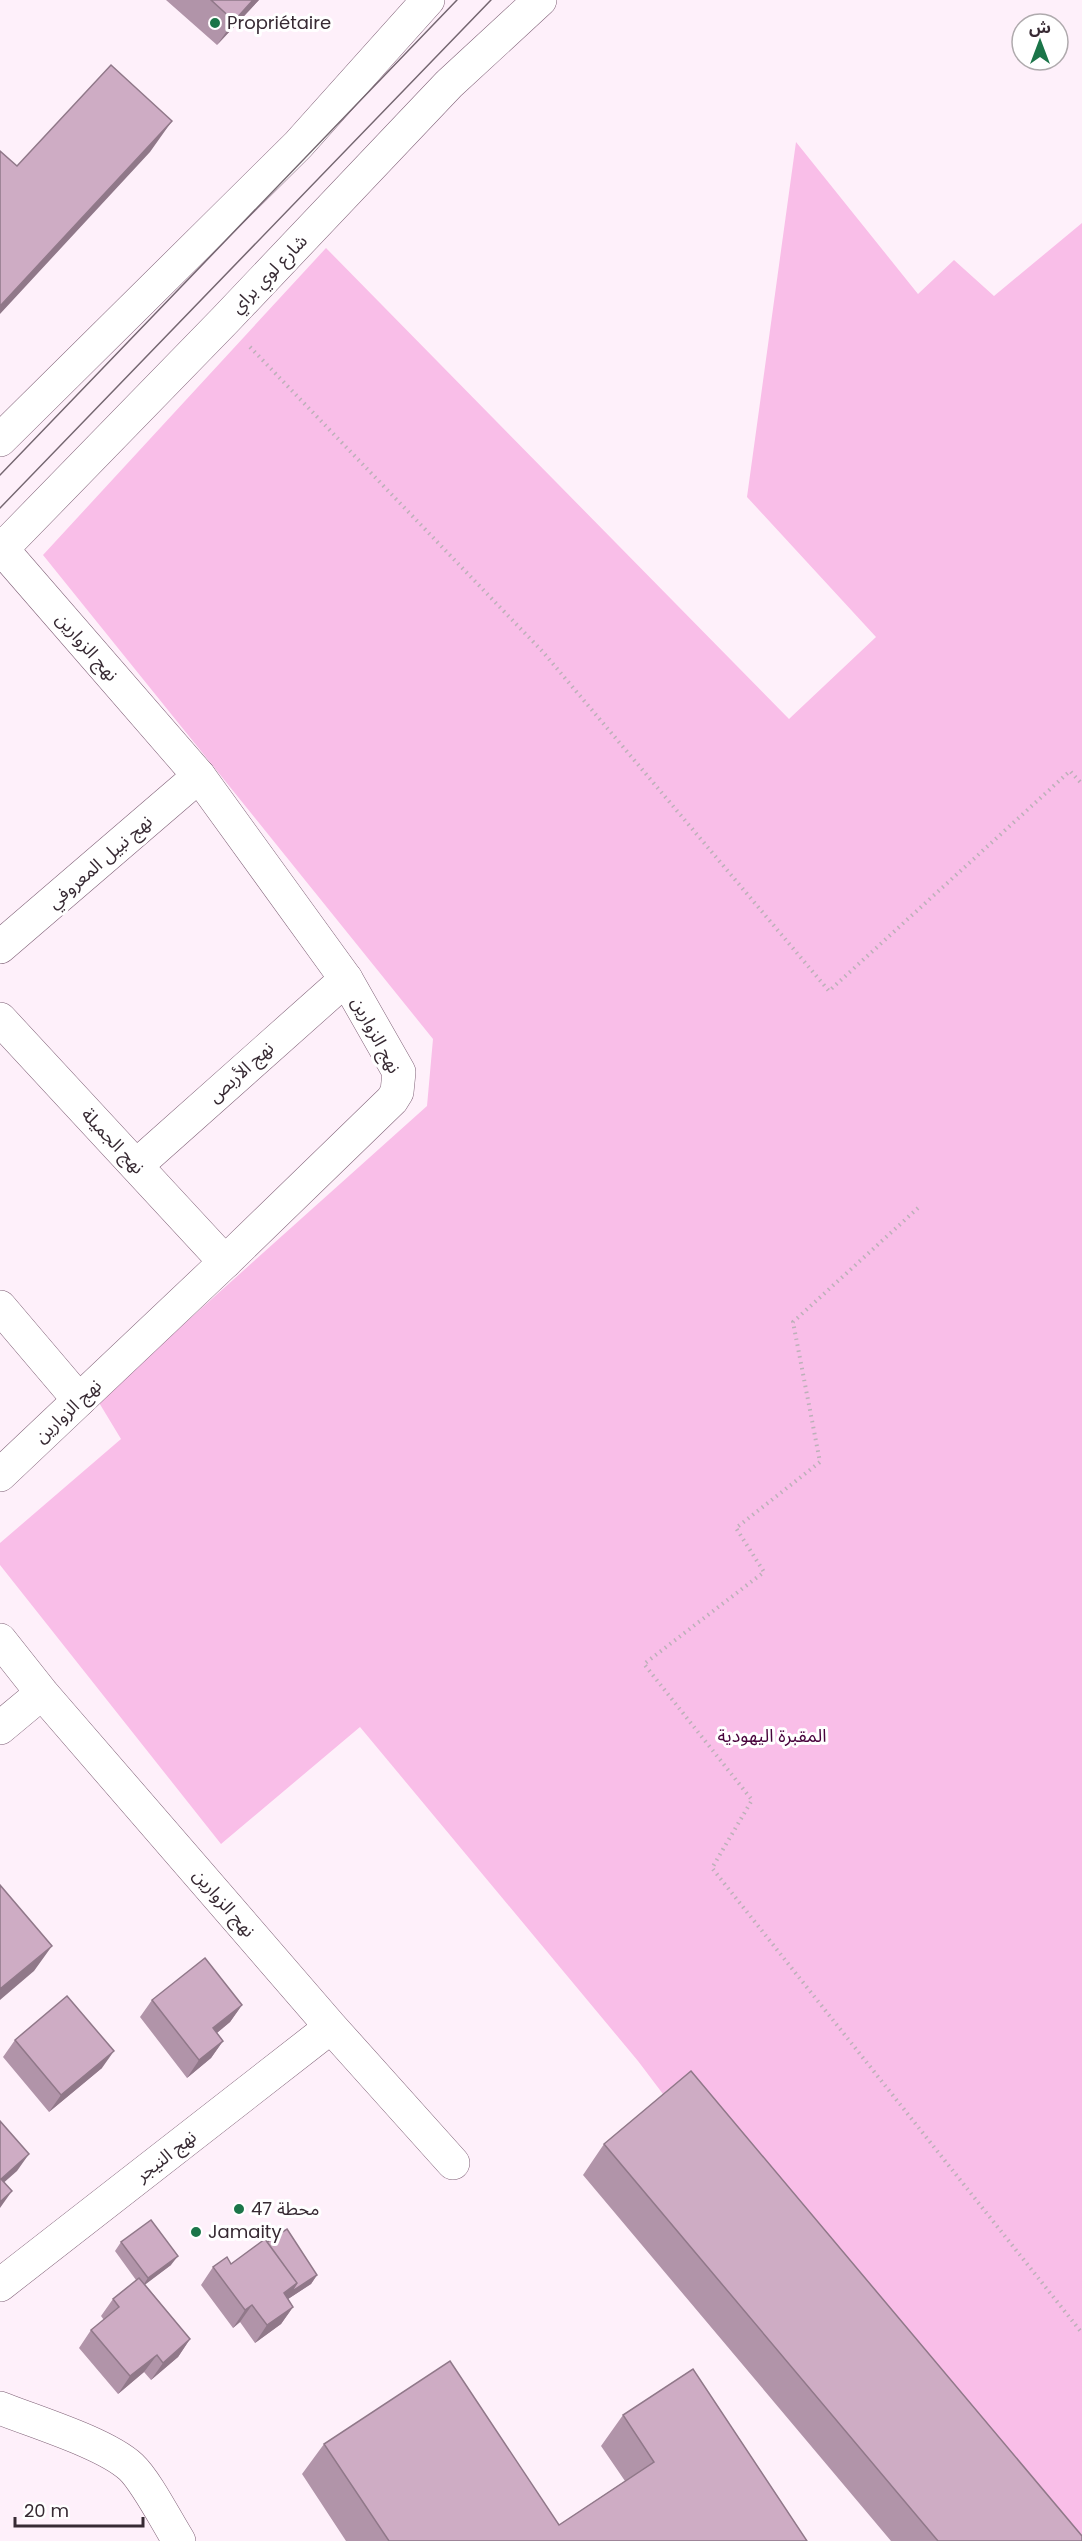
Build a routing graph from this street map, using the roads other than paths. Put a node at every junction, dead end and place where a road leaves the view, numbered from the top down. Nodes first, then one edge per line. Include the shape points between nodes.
1 (428, 0) edge
2 (540, 0) edge
3 (0, 440) edge
4 (1, 550) edge
5 (199, 776) junction
6 (0, 947) edge
7 (346, 979) junction
8 (0, 1019) edge
9 (136, 1166) junction
10 (225, 1262) junction
11 (0, 1307) edge
12 (80, 1400) junction
13 (0, 1475) edge
14 (0, 1640) edge
15 (42, 1693) junction
16 (0, 1728) edge
17 (331, 2026) junction
18 (453, 2163) dead end
19 (0, 2285) edge
20 (0, 2408) edge
21 (179, 2541) edge

1 - 3 street via 298,145
2 - 4 street, شارع لوي براي via 449,84
4 - 5 street, نهج الزوارين
5 - 6 street, نهج نبيل المعروفي
5 - 7 street, نهج الزوارين
7 - 9 street, نهج الأربص
7 - 10 street, نهج الزوارين via 399,1072 397,1092
8 - 9 street, نهج الجميلة
9 - 10 street, نهج الجميلة
10 - 12 street, نهج الزوارين
11 - 12 street
12 - 13 street, نهج الزوارين
14 - 15 street, نهج الزوارين
15 - 16 street
15 - 17 street, نهج الزوارين
17 - 18 street, نهج الزوارين
17 - 19 street, نهج النيجر
20 - 21 street via 121,2460 132,2469

